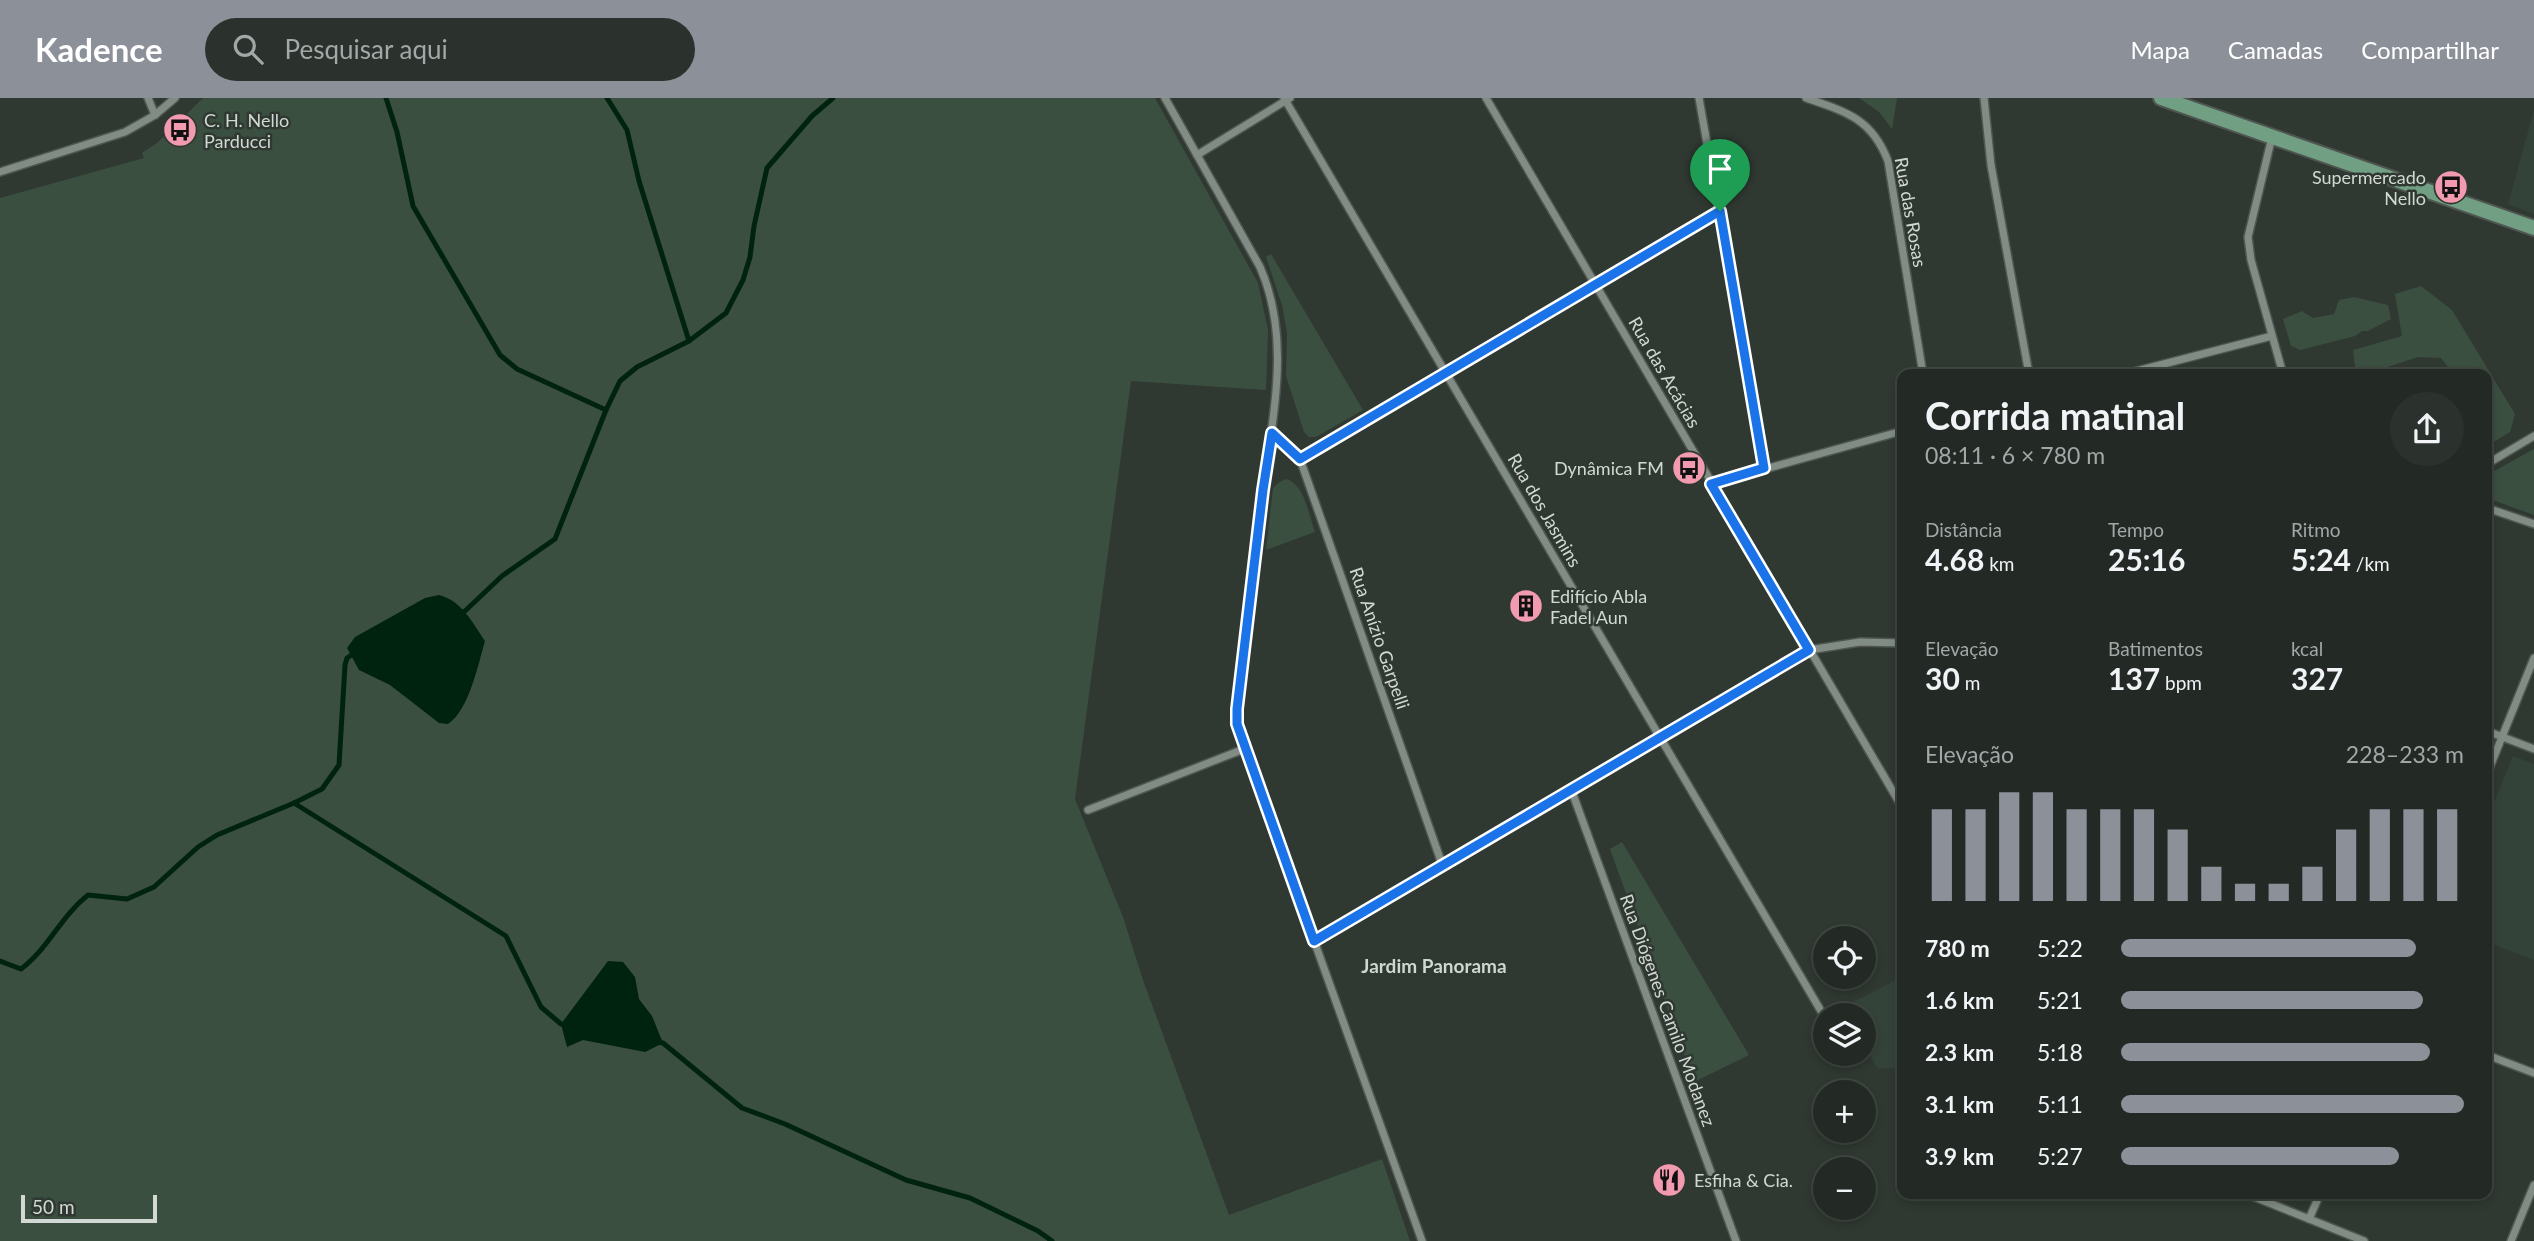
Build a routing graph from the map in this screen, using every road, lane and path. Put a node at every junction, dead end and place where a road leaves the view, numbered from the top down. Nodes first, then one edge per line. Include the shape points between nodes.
1 (148, 98) edge
2 (175, 98) edge
3 (1165, 98) edge
4 (1486, 98) edge
5 (1699, 98) edge
6 (1807, 98) edge
7 (1984, 98) edge
8 (2161, 98) edge
9 (1287, 99) edge
10 (155, 115) junction
11 (2273, 137) junction
12 (1197, 155) junction
13 (0, 172) edge
14 (1720, 211) junction
15 (2534, 228) edge
16 (1596, 285) junction
17 (2272, 336) junction
18 (1922, 369) edge
19 (2028, 369) edge
20 (2144, 369) edge
21 (2282, 369) edge
22 (1447, 374) junction
23 (1897, 432) edge
24 (1272, 433) junction
25 (2534, 436) edge
26 (1300, 459) junction
27 (2492, 461) edge
28 (1764, 468) junction
29 (1711, 484) junction
30 (2492, 510) edge
31 (2534, 524) edge
32 (1897, 643) edge
33 (1809, 650) junction
34 (2534, 658) edge
35 (2492, 733) edge
36 (1660, 737) junction
37 (2502, 737) junction
38 (1244, 749) junction
39 (2534, 749) edge
40 (2492, 762) edge
41 (1571, 789) junction
42 (1897, 799) edge
43 (1088, 810) dead end
44 (1442, 864) junction
45 (1314, 941) junction
46 (1816, 1003) edge
47 (2492, 1057) edge
48 (2534, 1073) edge
49 (2534, 1185) edge
50 (2259, 1199) edge
51 (2318, 1199) edge
52 (2309, 1219) junction
53 (1422, 1241) edge
54 (1736, 1241) edge
55 (2364, 1241) edge
56 (2511, 1241) edge

1 - 10 street
2 - 10 street
3 - 12 street
4 - 16 street, Rua das Acácias
5 - 14 street
6 - 18 street, Rua das Rosas via 1863,122 1882,146
7 - 19 street via 1991,165
8 - 11 street
9 - 12 street
9 - 22 street, Rua dos Jasmins
10 - 13 street via 125,132
11 - 15 street
11 - 17 street via 2248,237
12 - 24 street via 1260,267 1275,314 1277,401
14 - 16 street
14 - 28 street
16 - 22 street
16 - 29 street, Rua das Acácias
17 - 20 street
17 - 21 street
22 - 26 street
22 - 36 street, Rua dos Jasmins
23 - 28 street
24 - 26 street, Rua Anízio Garpelli
24 - 38 street via 1237,709
25 - 27 street
26 - 44 street, Rua Anízio Garpelli
28 - 29 street
29 - 33 street, Rua das Acácias
30 - 31 street
32 - 33 street via 1860,642
33 - 36 street
33 - 42 street, Rua das Acácias
34 - 37 street
35 - 37 street
36 - 41 street
36 - 46 street, Rua dos Jasmins
37 - 39 street
37 - 40 street
38 - 43 street
38 - 45 street
41 - 44 street
41 - 54 street, Rua Diógenes Camilo Modanez
44 - 45 street
45 - 53 street
47 - 48 street
49 - 56 street
50 - 52 street
51 - 52 street
52 - 55 street

